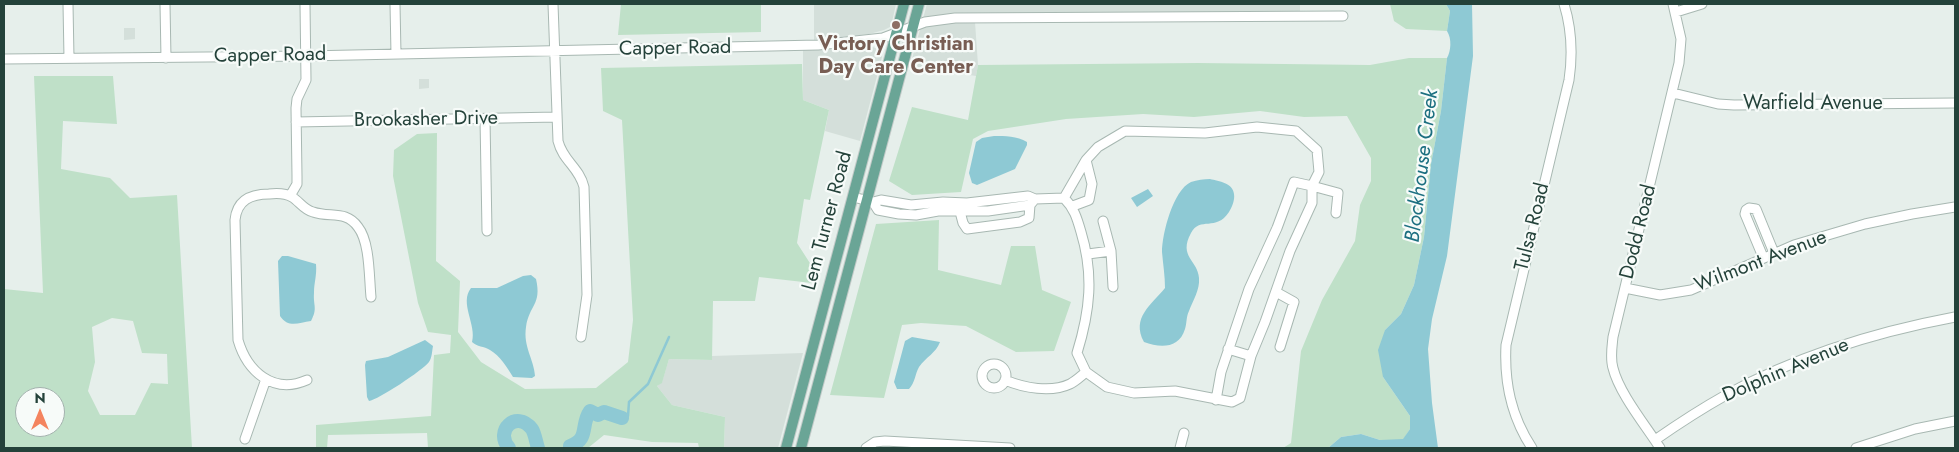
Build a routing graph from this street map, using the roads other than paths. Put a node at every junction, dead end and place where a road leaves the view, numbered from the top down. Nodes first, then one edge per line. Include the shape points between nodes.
1 (68, 4) edge
2 (165, 4) edge
3 (305, 4) edge
4 (395, 4) edge
5 (553, 4) edge
6 (904, 4) edge
7 (919, 4) edge
8 (1564, 4) edge
9 (1702, 4) edge
10 (1675, 8) edge
11 (1343, 16) dead end
12 (914, 26) junction
13 (897, 33) junction
14 (554, 51) junction
15 (396, 54) junction
16 (306, 56) junction
17 (69, 58) junction
18 (166, 58) junction
19 (4, 59) edge
20 (1673, 93) junction
21 (1955, 103) edge
22 (557, 117) junction
23 (485, 119) junction
24 (296, 122) junction
25 (1086, 160) junction
26 (1312, 186) junction
27 (290, 196) junction
28 (852, 196) junction
29 (1064, 198) junction
30 (870, 201) junction
31 (1032, 202) junction
32 (1073, 206) junction
33 (959, 207) junction
34 (1955, 207) edge
35 (1336, 213) dead end
36 (1103, 221) dead end
37 (487, 231) dead end
38 (1111, 251) junction
39 (1774, 252) junction
40 (1088, 254) junction
41 (1762, 257) junction
42 (1113, 287) dead end
43 (1625, 288) junction
44 (1276, 292) junction
45 (371, 297) dead end
46 (1955, 317) edge
47 (581, 338) dead end
48 (1280, 347) dead end
49 (1228, 349) junction
50 (811, 352) junction
51 (826, 355) junction
52 (1251, 356) junction
53 (1086, 372) junction
54 (266, 379) junction
55 (307, 380) dead end
56 (1005, 380) dead end
57 (1216, 400) junction
58 (1955, 421) edge
59 (1184, 433) dead end
60 (245, 439) dead end
61 (1655, 440) junction
62 (786, 448) edge
63 (801, 448) edge
64 (866, 448) edge
65 (1010, 448) edge
66 (1180, 448) edge
67 (1532, 448) edge
68 (1660, 448) edge
69 (1856, 448) edge

1 - 17 street
2 - 18 street
3 - 16 street
4 - 15 street
5 - 14 street
6 - 13 main road, Lem Turner Road
7 - 12 main road, Lem Turner Road
8 - 67 street, Tulsa Road via 1572,34 1569,80 1506,345 1506,374 1512,410
9 - 10 street
10 - 20 street, Dodd Road via 1681,51
11 - 12 street, Capper Road via 955,18
12 - 13 street, Capper Road
12 - 30 main road, Lem Turner Road
13 - 14 street, Capper Road via 883,38 818,45
13 - 28 main road, Lem Turner Road
14 - 15 street, Capper Road
14 - 22 street
15 - 16 street, Capper Road
16 - 18 street, Capper Road
16 - 24 street via 306,80 297,99
17 - 18 street, Capper Road
17 - 19 street, Capper Road
20 - 21 street, Warfield Avenue via 1734,105
20 - 43 street, Dodd Road
22 - 23 street, Brookasher Drive
22 - 47 street via 560,150 582,177 584,187 587,295
23 - 24 street, Brookasher Drive
23 - 37 street
24 - 27 street via 297,176
25 - 26 street via 1098,147 1125,131 1205,133 1257,127 1296,130 1317,150 1319,172
25 - 29 street
25 - 32 street via 1092,184 1089,200
26 - 35 street via 1338,193
26 - 44 street via 1312,203
26 - 49 street via 1294,182 1249,289
27 - 45 street via 312,212 343,216 360,228 365,239
27 - 54 street via 257,194 246,198 236,212 238,340 248,365
28 - 30 street
28 - 50 main road, Lem Turner Road
29 - 31 street
29 - 32 street
30 - 33 street via 911,205 943,202
30 - 51 main road, Lem Turner Road
31 - 33 street via 1028,196
31 - 33 street via 1029,218 1020,222 967,229 962,223
32 - 40 street
34 - 39 street, Wilmont Avenue via 1865,224
36 - 38 street
38 - 40 street
38 - 42 street
39 - 41 street, Wilmont Avenue
39 - 41 street via 1756,209 1749,208 1745,214
40 - 53 street via 1090,291 1085,328 1077,354
41 - 43 street, Wilmont Avenue via 1691,290 1660,295
43 - 61 street, Dodd Road via 1613,337 1612,366 1621,387
44 - 48 street via 1294,302
44 - 52 street
46 - 61 street, Dolphin Avenue via 1885,332 1807,357 1727,394
49 - 52 street
49 - 57 street
50 - 51 main road
50 - 62 main road, Lem Turner Road
51 - 63 main road, Lem Turner Road
52 - 57 street via 1240,398 1232,402
53 - 56 street via 1070,384 1052,388 1032,388
53 - 57 street via 1107,388 1134,393 1175,391
54 - 55 street via 285,384
54 - 60 street
58 - 69 street via 1915,429
59 - 66 street
61 - 68 street, Dodd Road
64 - 65 street via 875,442 885,441

